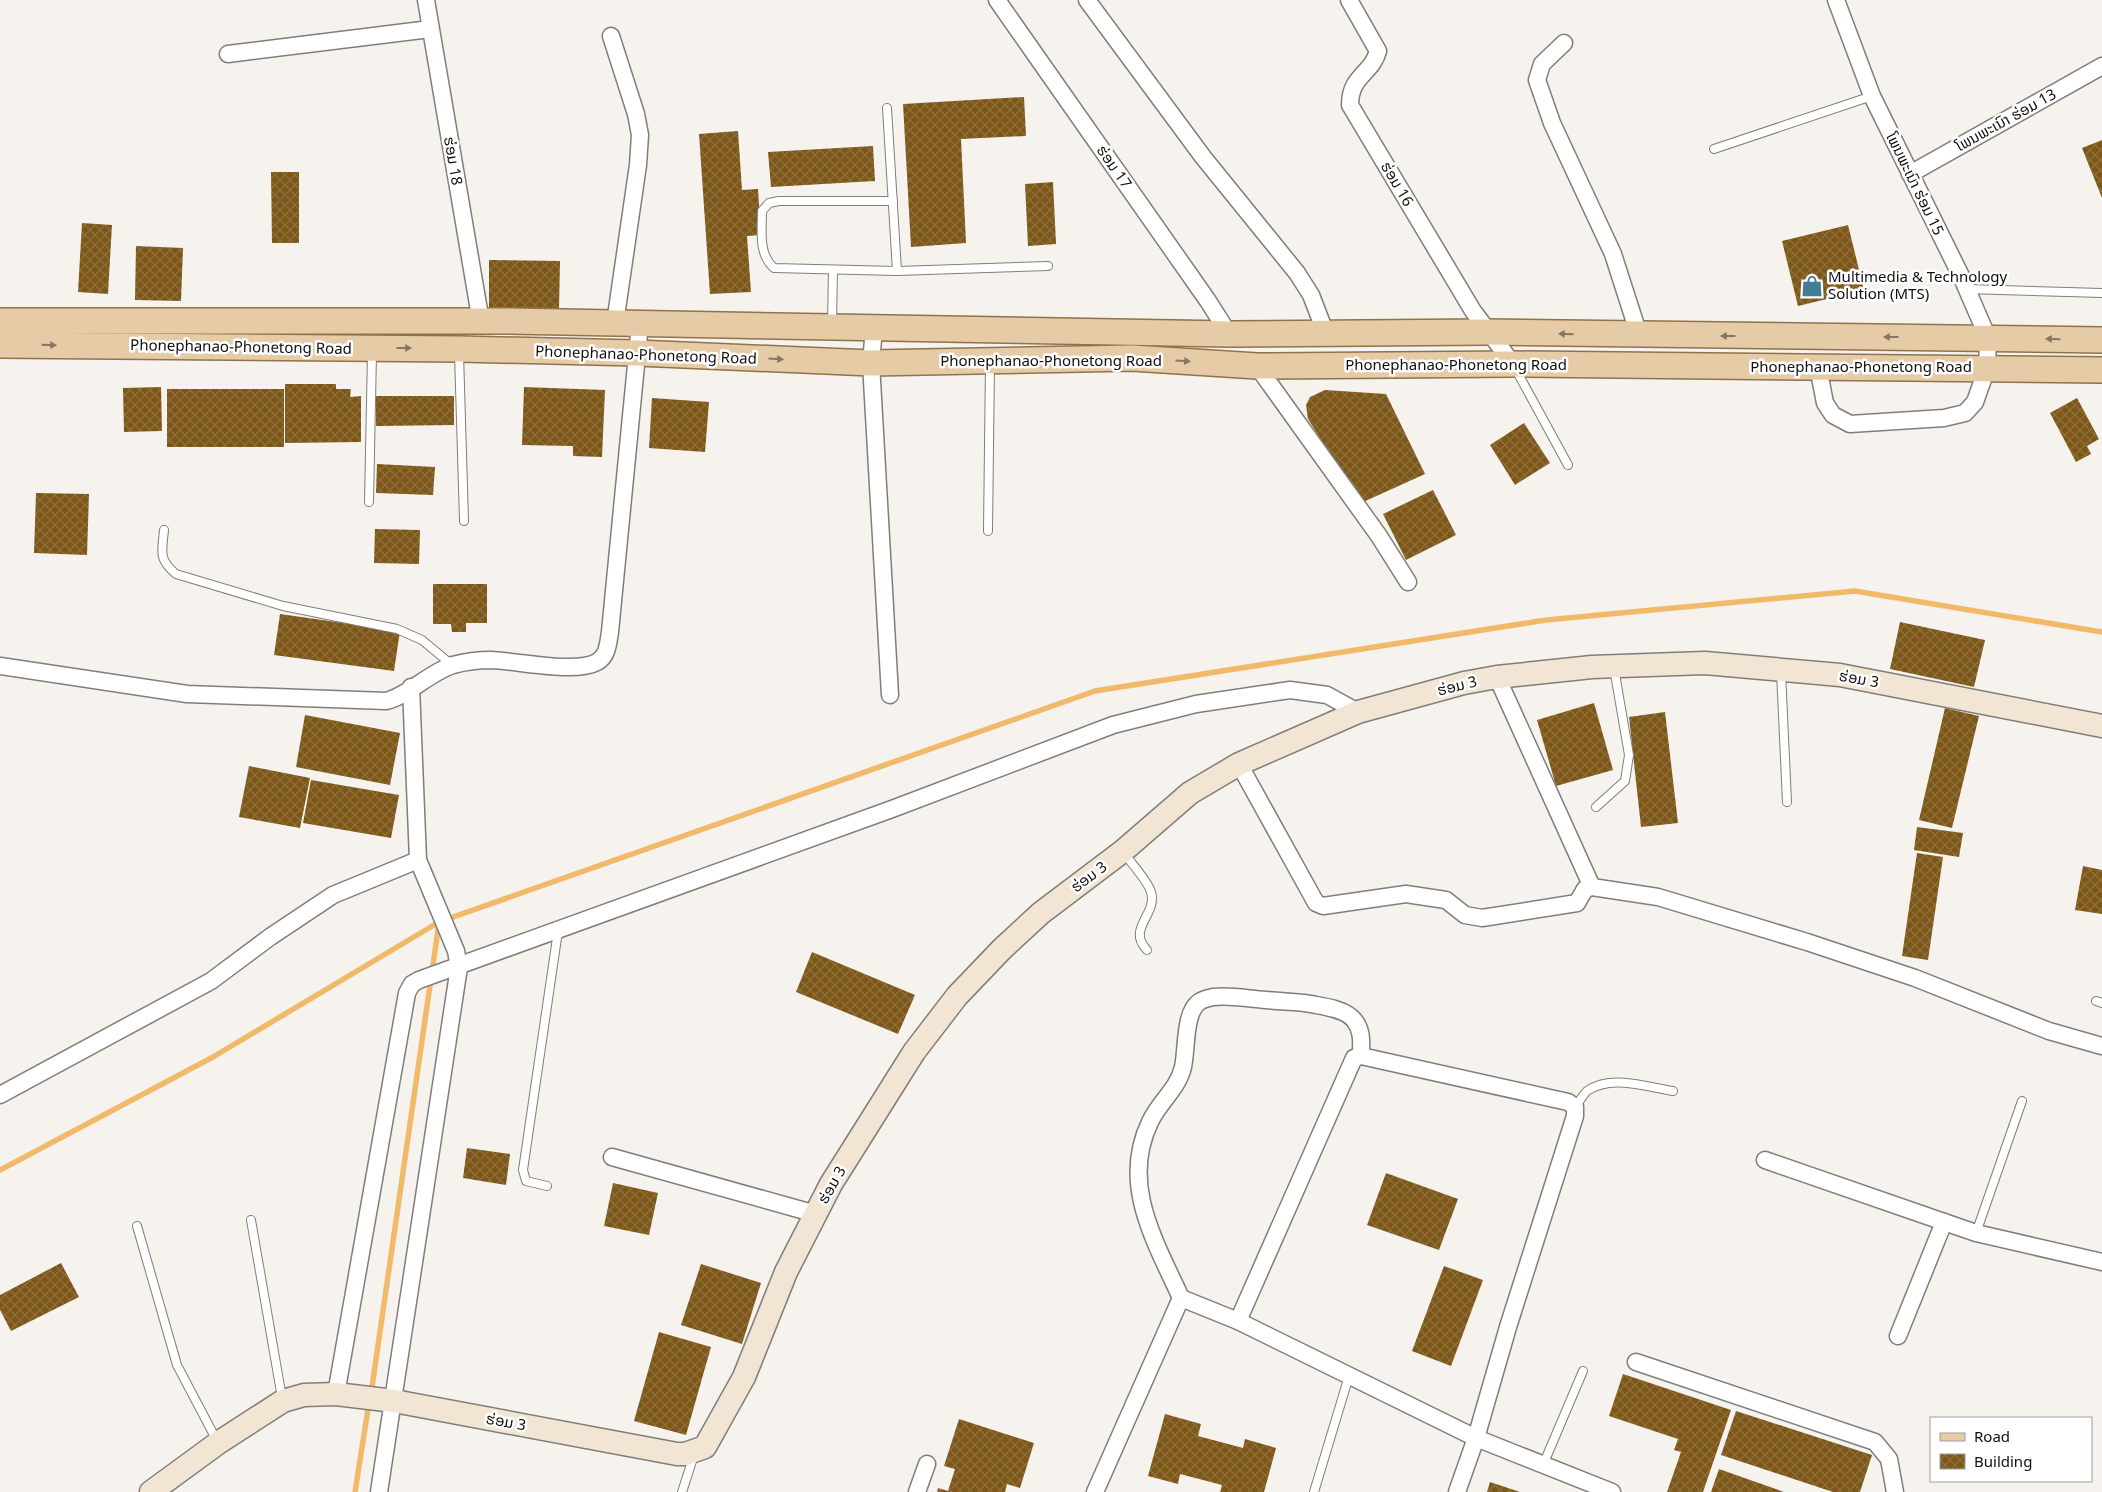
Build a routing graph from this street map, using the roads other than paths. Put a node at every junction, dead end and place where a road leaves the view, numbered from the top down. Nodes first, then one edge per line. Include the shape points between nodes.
1 (426, 0) edge
2 (997, 0) edge
3 (1087, 0) edge
4 (1349, 0) edge
5 (1836, 0) edge
6 (430, 29) junction
7 (611, 36) dead end
8 (1564, 43) dead end
9 (228, 54) dead end
10 (2102, 66) edge
11 (1872, 96) junction
12 (887, 108) dead end
13 (1714, 149) dead end
14 (1910, 174) junction
15 (893, 201) junction
16 (1048, 266) dead end
17 (833, 270) junction
18 (897, 271) junction
19 (1966, 289) junction
20 (2102, 293) edge
21 (0, 321) edge
22 (481, 322) junction
23 (615, 323) junction
24 (640, 324) junction
25 (832, 327) junction
26 (874, 328) junction
27 (1132, 332) junction
28 (1487, 332) junction
29 (1229, 334) junction
30 (1326, 334) junction
31 (1639, 335) junction
32 (1988, 338) junction
33 (2102, 340) edge
34 (0, 345) edge
35 (372, 348) junction
36 (459, 349) junction
37 (637, 353) junction
38 (1132, 358) junction
39 (990, 361) junction
40 (871, 363) junction
41 (1513, 364) junction
42 (1257, 366) junction
43 (1818, 367) junction
44 (1987, 368) junction
45 (2102, 370) edge
46 (1568, 465) dead end
47 (369, 502) dead end
48 (464, 521) dead end
49 (164, 530) dead end
50 (988, 531) dead end
51 (1408, 582) dead end
52 (452, 665) junction
53 (0, 666) edge
54 (1613, 666) junction
55 (1781, 670) junction
56 (1497, 677) junction
57 (411, 687) junction
58 (890, 695) dead end
59 (1358, 712) junction
60 (2102, 726) edge
61 (1239, 764) junction
62 (1786, 802) dead end
63 (1596, 807) dead end
64 (1122, 851) junction
65 (421, 865) junction
66 (1592, 887) junction
67 (558, 931) junction
68 (1147, 950) dead end
69 (453, 963) junction
70 (2102, 1046) edge
71 (1361, 1056) junction
72 (1673, 1091) dead end
73 (0, 1096) edge
74 (2022, 1101) dead end
75 (1575, 1107) junction
76 (612, 1157) dead end
77 (1764, 1160) dead end
78 (547, 1186) dead end
79 (816, 1214) junction
80 (251, 1220) dead end
81 (1944, 1222) junction
82 (137, 1226) dead end
83 (1976, 1233) junction
84 (2102, 1262) edge
85 (1180, 1298) junction
86 (1238, 1322) junction
87 (1898, 1336) dead end
88 (1636, 1362) dead end
89 (1583, 1371) dead end
90 (1349, 1376) junction
91 (339, 1395) junction
92 (283, 1401) junction
93 (389, 1401) junction
94 (1476, 1438) junction
95 (218, 1443) junction
96 (695, 1451) junction
97 (926, 1464) dead end
98 (1542, 1465) junction
99 (151, 1492) edge
100 (379, 1492) edge
101 (682, 1492) edge
102 (917, 1492) edge
103 (1095, 1492) edge
104 (1314, 1492) edge
105 (1457, 1492) edge
106 (1612, 1492) edge
107 (1895, 1492) edge

1 - 6 street, ຮ່ອມ 18
2 - 29 street, ຮ່ອມ 17
3 - 30 street via 1203,157 1297,274 1311,295
4 - 28 street, ຮ່ອມ 16 via 1378,52 1354,82 1350,105
5 - 11 street, ໂພນພະເນົາ ຮ່ອມ 15
6 - 9 street
6 - 22 street, ຮ່ອມ 18
7 - 23 street via 640,135
8 - 31 street via 1542,64 1538,80 1552,124 1613,254
10 - 14 street, ໂພນພະເນົາ ຮ່ອມ 13
11 - 13 lane
11 - 14 street, ໂພນພະເນົາ ຮ່ອມ 15
12 - 15 lane
14 - 19 street, ໂພນພະເນົາ ຮ່ອມ 15
15 - 17 lane via 779,201 768,204 762,211 762,252 767,262 774,268
15 - 18 lane
16 - 18 lane
17 - 18 lane
17 - 25 lane
19 - 20 lane
19 - 32 street, ໂພນພະເນົາ ຮ່ອມ 15
21 - 22 main road, Phonephanao-Phonetong Road
22 - 23 main road, Phonephanao-Phonetong Road
23 - 24 main road, Phonephanao-Phonetong Road
24 - 25 main road, Phonephanao-Phonetong Road
24 - 37 street
25 - 26 main road, Phonephanao-Phonetong Road
26 - 27 main road, Phonephanao-Phonetong Road
26 - 40 street
27 - 29 main road, Phonephanao-Phonetong Road
27 - 38 main road
28 - 30 main road, Phonephanao-Phonetong Road
31 -> 28 main road, Phonephanao-Phonetong Road
28 - 41 street, ຮ່ອມ 16
29 - 30 main road, Phonephanao-Phonetong Road
32 -> 31 main road, Phonephanao-Phonetong Road
33 -> 32 main road, Phonephanao-Phonetong Road
32 - 44 street, ໂພນພະເນົາ ຮ່ອມ 15
34 -> 35 main road, Phonephanao-Phonetong Road
35 -> 36 main road, Phonephanao-Phonetong Road
35 - 47 lane
36 - 37 main road, Phonephanao-Phonetong Road
36 - 48 lane
37 -> 40 main road, Phonephanao-Phonetong Road
37 - 52 street via 610,632 604,655 598,662 578,667 489,660
38 - 39 main road, Phonephanao-Phonetong Road
38 -> 42 main road, Phonephanao-Phonetong Road
39 - 40 main road, Phonephanao-Phonetong Road
39 - 50 lane
40 - 58 street
41 - 42 main road, Phonephanao-Phonetong Road
41 - 43 main road, Phonephanao-Phonetong Road
41 - 46 lane
42 - 51 street
43 - 44 main road, Phonephanao-Phonetong Road
43 - 44 street, ໂພນພະເນົາ ຮ່ອມ 15 via 1825,402 1833,415 1850,424 1944,418 1965,413 1975,402
44 - 45 main road, Phonephanao-Phonetong Road
49 - 52 lane via 161,557 176,574 283,606 397,628 422,640
52 - 57 street
53 - 57 street via 187,694 386,701 396,699
54 - 55 street, ຮ່ອມ 3 via 1705,663
54 - 56 street, ຮ່ອມ 3
54 - 63 lane via 1630,755 1625,781
55 - 60 street, ຮ່ອມ 3 via 1840,675
55 - 62 lane
56 - 59 street, ຮ່ອມ 3
56 - 66 street
57 - 65 street
59 - 61 street, ຮ່ອມ 3
59 - 67 street via 1327,695 1290,690 1196,704 1113,725
61 - 64 street, ຮ່ອມ 3 via 1190,793
61 - 66 street via 1316,902 1323,906 1406,894 1446,900 1465,915 1482,918 1577,903 1585,889
64 - 68 lane via 1152,893 1139,935 1140,943
64 - 79 street, ຮ່ອມ 3 via 1041,913 957,996 914,1052 831,1184
65 - 69 street
65 - 73 street via 333,895 270,936 211,981
66 - 70 street via 1658,897 1807,942 1915,978 2049,1031
67 - 69 street
67 - 78 lane via 523,1170 526,1180
69 - 91 street via 412,984 407,993
69 - 93 street
71 - 75 street via 1568,1102
71 - 85 street via 1361,1033 1353,1019 1338,1010 1314,1004 1213,997 1201,1000 1195,1006 1190,1014 1183,1068 1171,1093 1150,1120 1140,1151 1138,1188 1151,1234
71 - 86 street via 1354,1058
72 - 75 lane via 1620,1082 1601,1085 1587,1092
74 - 83 lane
75 - 94 street via 1575,1116
76 - 79 street
77 - 81 street
79 - 96 street, ຮ່ອມ 3 via 786,1272 744,1377 710,1440 705,1447
80 - 92 lane
81 - 83 street
81 - 87 street
82 - 95 lane via 177,1365
83 - 84 street
85 - 86 street
85 - 103 street
86 - 90 street
88 - 107 street via 1874,1442 1889,1459
89 - 98 lane
90 - 94 street
90 - 104 lane
91 - 92 street, ຮ່ອມ 3 via 304,1395
91 - 93 street, ຮ່ອມ 3
92 - 95 street, ຮ່ອມ 3
93 - 96 street, ຮ່ອມ 3 via 676,1454
93 - 100 street
94 - 98 street
94 - 105 street
95 - 99 street, ຮ່ອມ 3
96 - 101 lane
97 - 102 street
98 - 106 street

